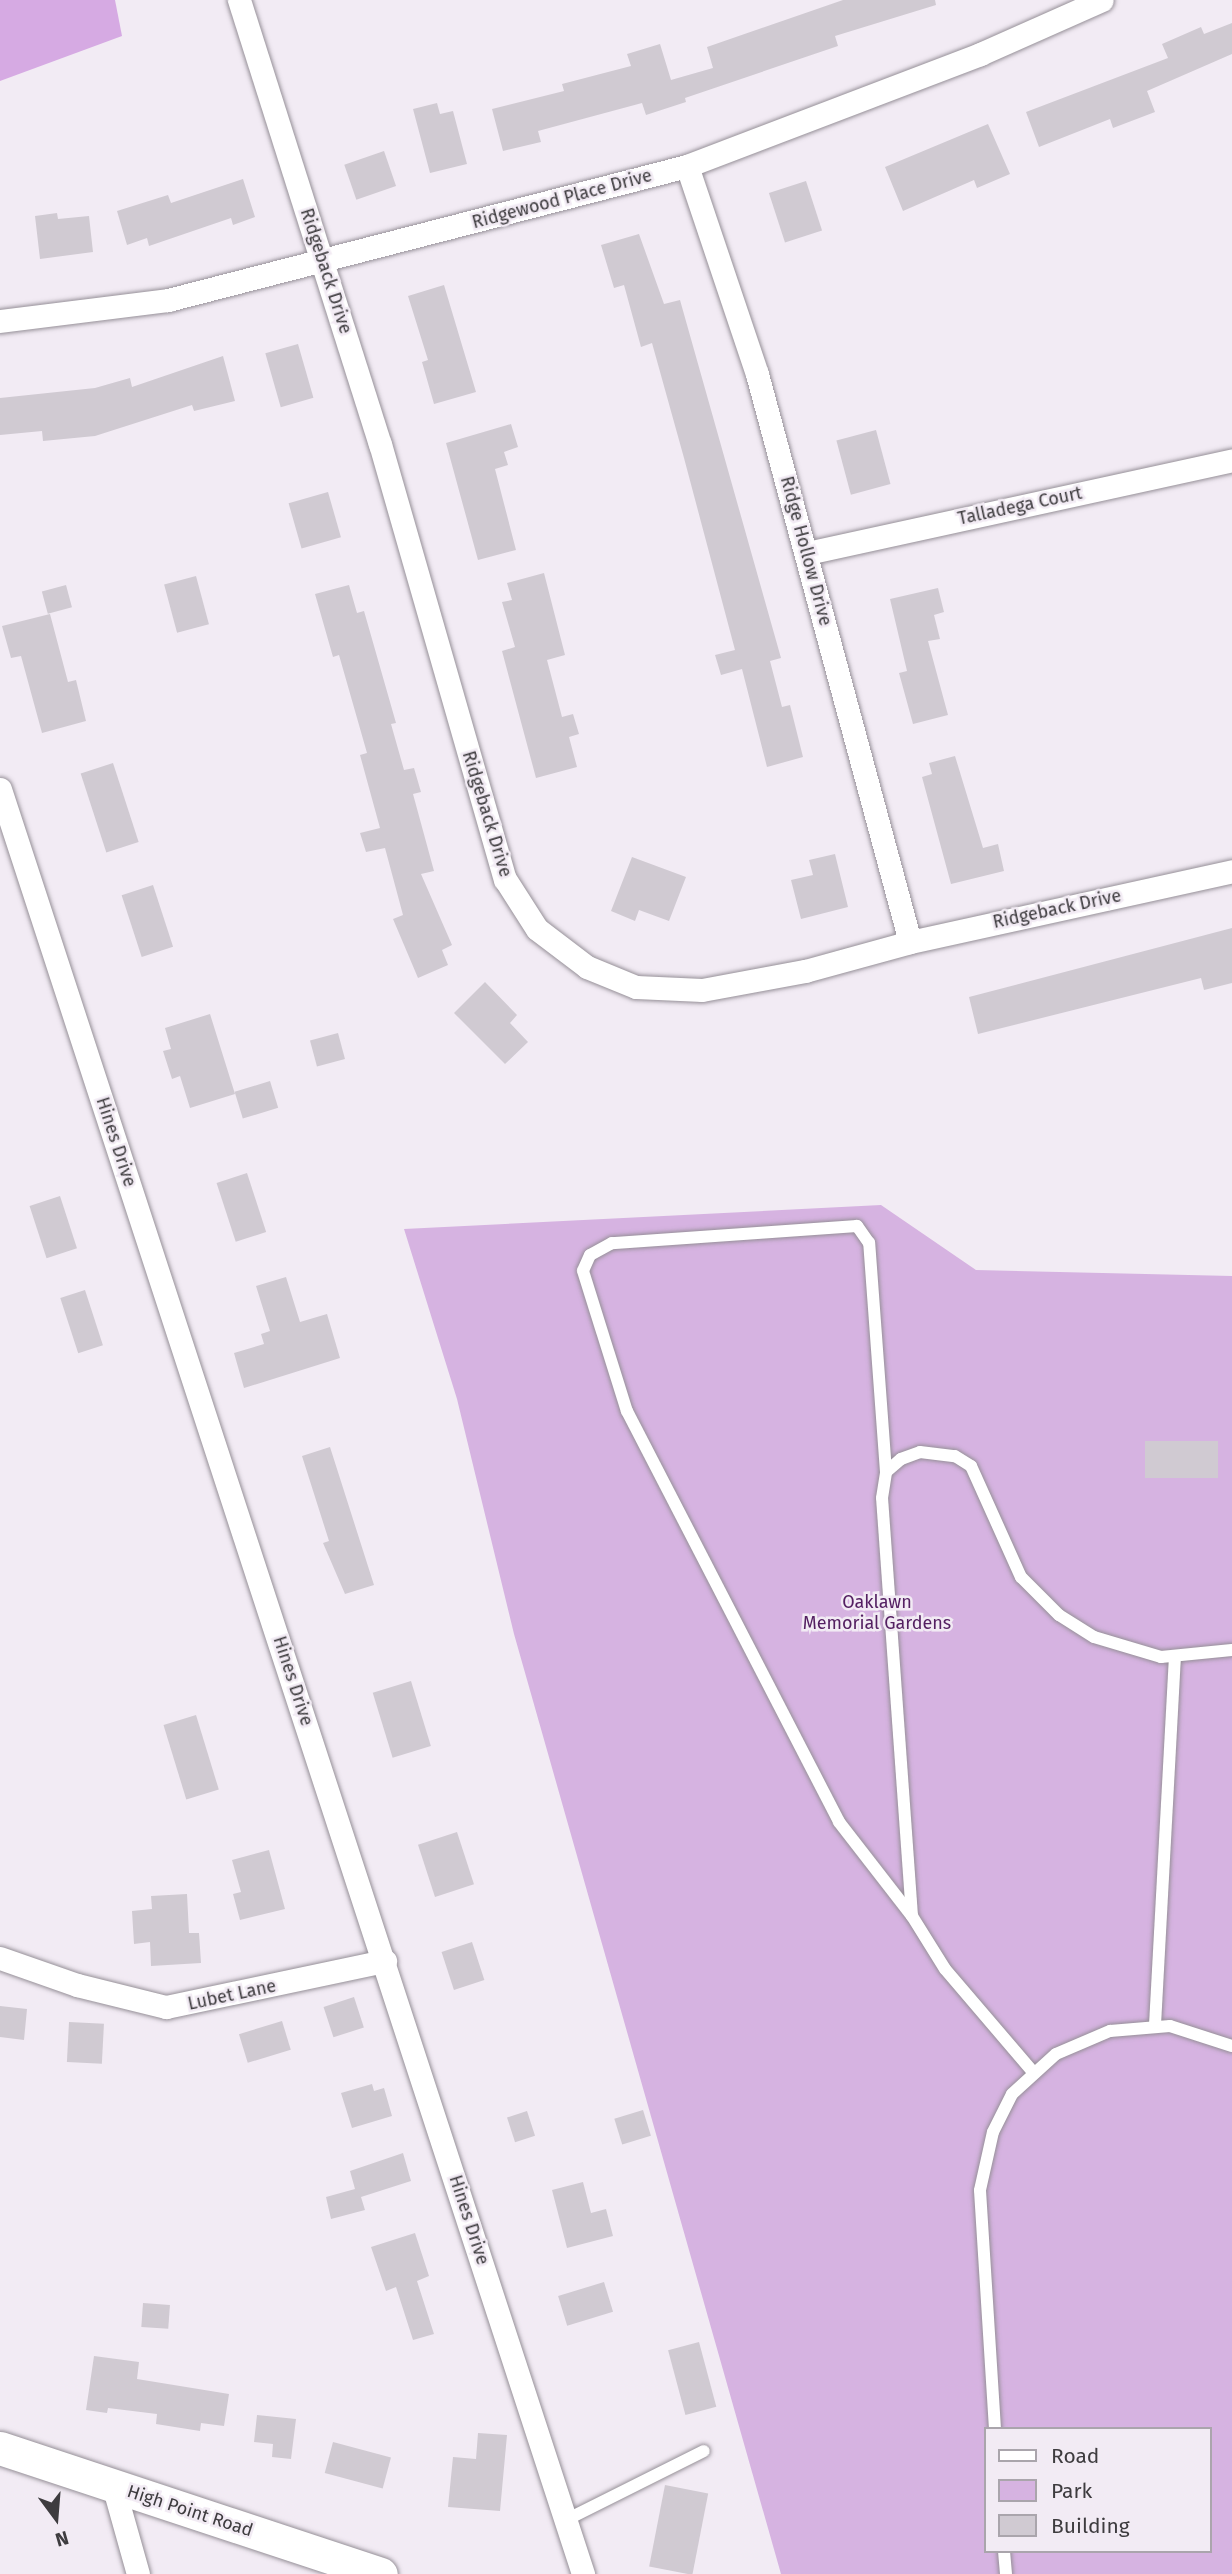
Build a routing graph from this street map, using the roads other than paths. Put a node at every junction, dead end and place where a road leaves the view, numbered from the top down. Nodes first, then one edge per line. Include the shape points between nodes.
1 (239, 0) edge
2 (1102, 0) edge
3 (687, 166) junction
4 (324, 262) junction
5 (0, 321) edge
6 (1232, 460) edge
7 (807, 553) junction
8 (0, 789) edge
9 (1232, 871) edge
10 (910, 942) junction
11 (886, 1472) junction
12 (1232, 1650) edge
13 (1175, 1657) junction
14 (912, 1916) junction
15 (0, 1958) edge
16 (385, 1961) junction
17 (1155, 2025) junction
18 (1232, 2046) edge
19 (1033, 2072) junction
20 (995, 2427) edge
21 (0, 2448) edge
22 (704, 2451) dead end
23 (113, 2485) junction
24 (566, 2520) junction
25 (1004, 2553) edge
26 (138, 2574) edge
27 (381, 2574) edge
28 (583, 2574) edge
29 (1006, 2574) edge

1 - 4 street, Ridgeback Drive via 265,94
2 - 3 street, Ridgewood Place Drive via 968,58
3 - 4 street, Ridgewood Place Drive
3 - 7 street, Ridge Hollow Drive via 757,374
4 - 5 street, Ridgewood Place Drive via 168,300
4 - 10 street, Ridgeback Drive via 505,879 537,929 587,967 636,987 702,990 805,971
6 - 7 street, Talladega Court
7 - 10 street, Ridge Hollow Drive
8 - 16 street, Hines Drive
9 - 10 street, Ridgeback Drive
11 - 13 lane via 901,1459 920,1452 967,1462 981,1481 1015,1568 1044,1602 1094,1637 1136,1651
11 - 14 lane via 882,1498
11 - 14 lane via 869,1243 857,1226 612,1243 590,1255 583,1271 626,1411 839,1822
12 - 13 lane
13 - 17 lane
14 - 19 lane via 945,1969
15 - 16 street, Lubet Lane via 77,1986 166,2007
16 - 24 street, Hines Drive
17 - 18 lane via 1186,2029
17 - 19 lane via 1094,2035
19 - 20 lane via 999,2118 980,2190
21 - 23 main road, High Point Road
22 - 24 lane
23 - 26 street
23 - 27 main road, High Point Road
24 - 28 street, Hines Drive
25 - 29 lane

